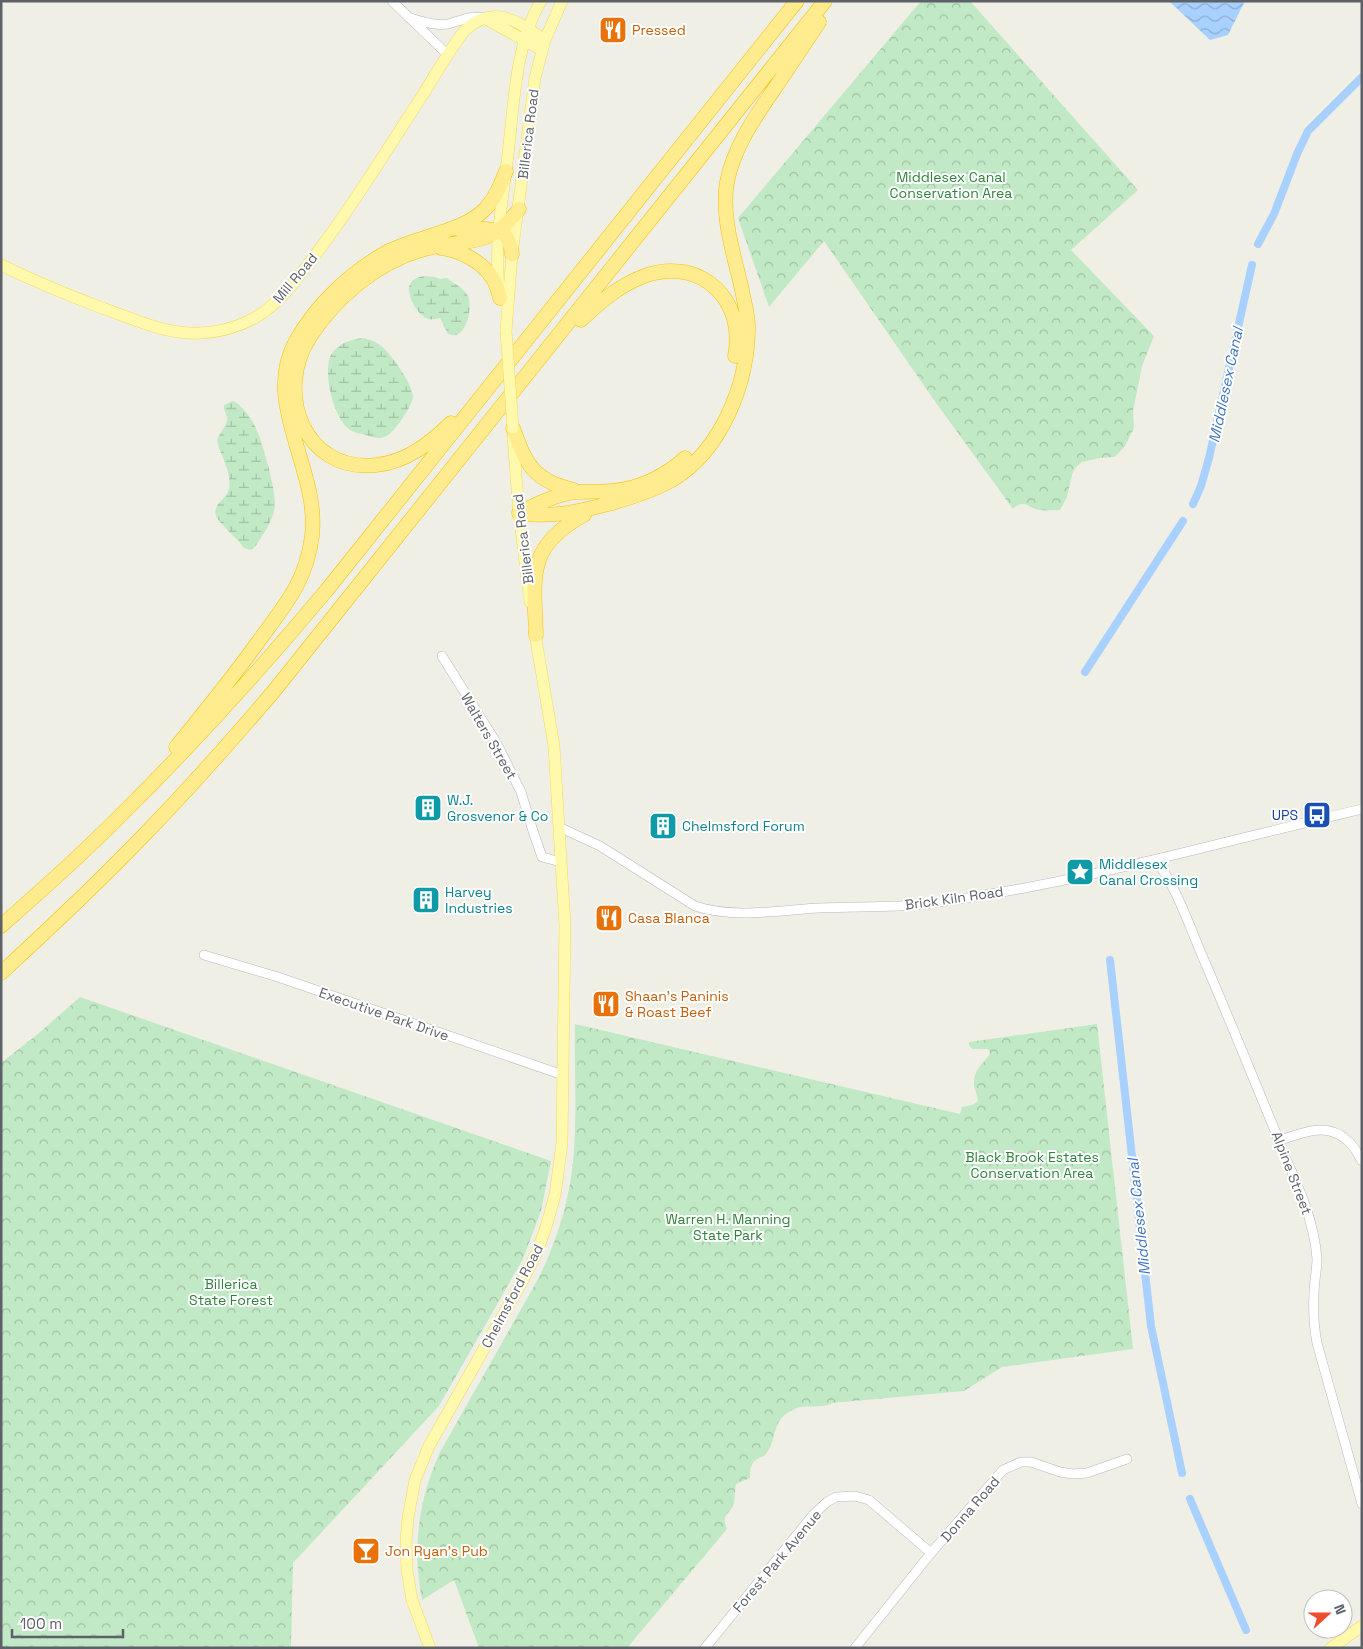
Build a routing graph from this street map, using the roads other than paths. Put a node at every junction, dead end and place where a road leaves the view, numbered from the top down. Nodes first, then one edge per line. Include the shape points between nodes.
1 (392, 1) edge
2 (541, 1) edge
3 (562, 1) edge
4 (797, 1) edge
5 (825, 1) edge
6 (834, 1) edge
7 (408, 16) junction
8 (486, 19) junction
9 (526, 35) junction
10 (543, 45) junction
11 (448, 55) junction
12 (506, 171) junction
13 (519, 209) junction
14 (499, 231) junction
15 (443, 232) junction
16 (433, 247) junction
17 (512, 254) junction
18 (1, 265) edge
19 (500, 298) junction
20 (506, 331) junction
21 (544, 355) junction
22 (494, 380) junction
23 (513, 428) junction
24 (582, 492) junction
25 (600, 506) junction
26 (519, 514) junction
27 (536, 635) junction
28 (442, 656) dead end
29 (554, 746) joint
30 (137, 799) junction
31 (1362, 809) edge
32 (559, 827) junction
33 (1156, 860) junction
34 (561, 862) junction
35 (1, 926) edge
36 (204, 955) dead end
37 (1, 973) edge
38 (563, 1075) junction
39 (1278, 1141) junction
40 (1362, 1161) edge
41 (1127, 1459) dead end
42 (1362, 1504) edge
43 (932, 1553) junction
44 (1362, 1626) edge
45 (430, 1648) edge
46 (705, 1648) edge
47 (854, 1648) edge
48 (1330, 1648) edge

1 - 7 street
2 - 9 main road, Billerica Road
3 - 10 main road, Billerica Road
4 - 22 highway
5 - 21 highway
6 - 25 highway via 760,109 739,147 727,182 727,221 748,326 742,372 728,415 704,452 674,478 645,493
7 - 8 street via 434,24
7 - 11 street
8 - 9 main road via 502,16 516,21
8 - 11 main road, Mill Road via 466,30
9 - 10 main road
9 - 12 main road, Billerica Road
10 - 13 main road, Billerica Road via 535,78
11 - 18 main road, Mill Road via 342,218 289,289 248,321 208,333 164,329 60,291
12 - 14 main road, Billerica Road
12 - 15 highway via 500,188 485,209 468,222
13 - 14 highway
13 - 17 main road, Billerica Road
14 - 15 highway via 472,228
14 - 16 highway via 476,240
14 - 17 highway via 507,238
14 - 19 main road, Billerica Road
15 - 30 highway via 406,244 367,265 326,301 295,342 287,362 284,391 310,494 312,535 303,572 286,606
16 - 19 highway via 447,248 471,258 492,276
16 - 22 highway via 392,261 371,274 319,324 302,350 295,371 294,396 303,426 319,448 337,460 364,466 379,465 418,451 432,441
17 - 20 main road, Billerica Road
19 - 20 main road, Billerica Road
20 - 23 main road, Billerica Road, bridge
21 - 24 highway via 600,301 627,283 649,274 670,271 693,275 712,285 728,301 735,320 738,339 728,389 712,425 693,451 648,482 615,491
21 - 37 highway via 229,743 118,862
22 - 30 highway via 294,629
23 - 24 highway via 524,456 539,476 555,485
23 - 26 main road, Billerica Road
24 - 26 highway via 553,498
25 - 26 highway via 560,515
25 - 27 highway via 563,527 543,549 535,574
26 - 27 main road, Billerica Road
27 - 29 main road, Billerica Road
28 - 34 street, Walters Street via 497,744 521,792 542,857
29 - 32 main road, Chelmsford Road
30 - 35 highway
31 - 33 street, Brick Kiln Road
32 - 33 street, Brick Kiln Road via 600,846 695,906 732,914 923,904 1039,885
32 - 34 main road, Chelmsford Road
33 - 39 street, Alpine Street via 1199,948
34 - 38 main road, Chelmsford Road via 565,925
36 - 38 street, Executive Park Drive
38 - 45 main road, Chelmsford Road via 561,1151 555,1195 537,1252 429,1446 416,1480 408,1518 407,1570 412,1600
39 - 40 street via 1312,1130 1325,1130 1339,1134 1349,1142
39 - 42 street, Alpine Street via 1308,1212 1314,1236 1317,1260 1314,1327
41 - 43 street, Donna Road via 1087,1473 1074,1474 1031,1462 1012,1465 996,1478
43 - 46 street, Forest Park Avenue via 869,1500 854,1496 836,1497 813,1515
43 - 47 street, Donna Road
44 - 48 main road

